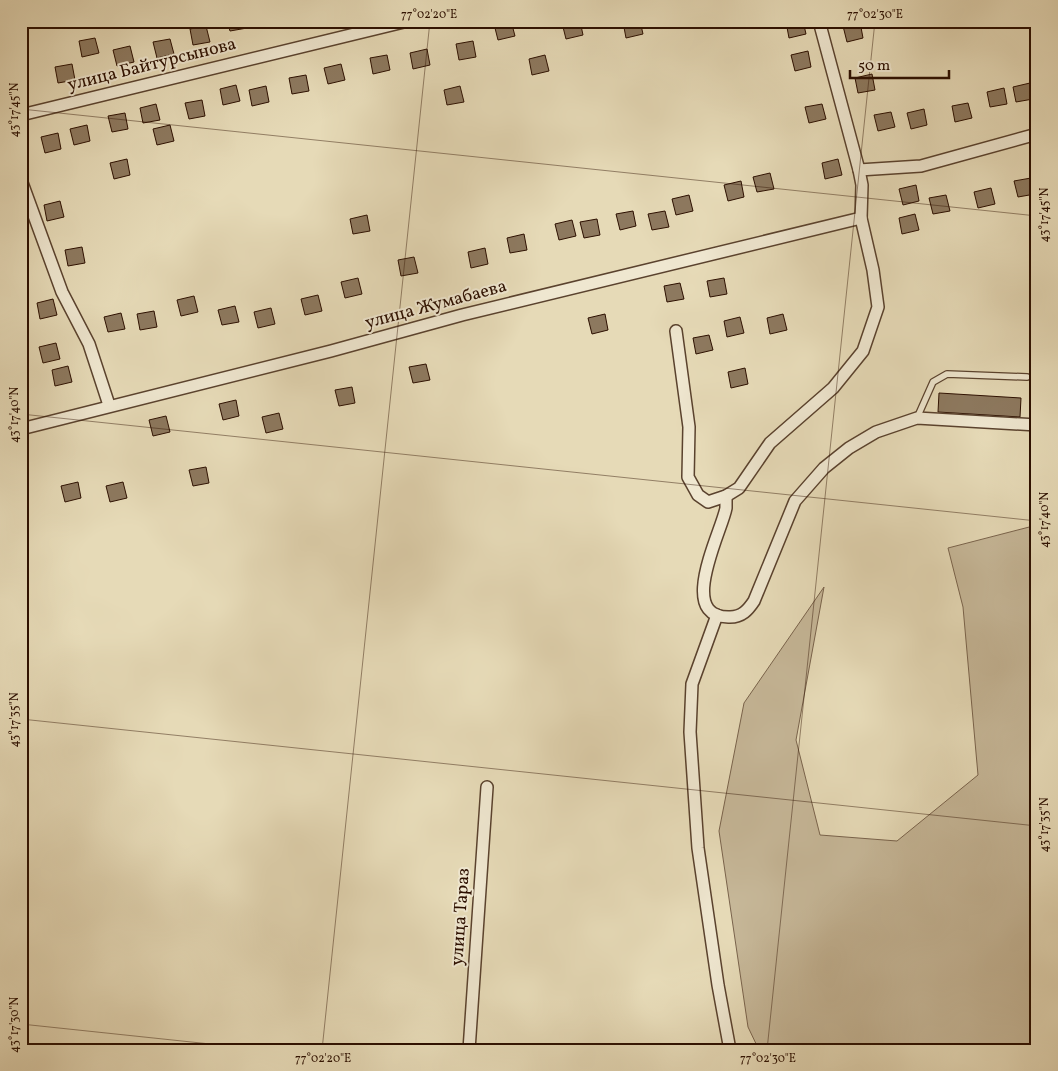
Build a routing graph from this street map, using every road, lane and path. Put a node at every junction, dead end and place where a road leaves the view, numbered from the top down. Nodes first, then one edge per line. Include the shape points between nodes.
1 (408, 21) edge
2 (819, 21) edge
3 (21, 115) edge
4 (1037, 134) edge
5 (859, 170) junction
6 (21, 180) edge
7 (861, 218) junction
8 (676, 331) dead end
9 (1027, 377) dead end
10 (108, 405) junction
11 (918, 418) junction
12 (1037, 425) edge
13 (21, 429) edge
14 (726, 496) junction
15 (716, 615) junction
16 (487, 787) dead end
17 (469, 1050) edge
18 (730, 1050) edge

1 - 3 street, улица Байтурсынова
2 - 5 street
4 - 5 street via 921,166
5 - 7 street
6 - 10 street via 62,292 89,344
7 - 10 street, улица Жумабаева
7 - 14 street via 878,307 863,351 833,388 770,443 740,488
8 - 14 street via 689,427 688,477 698,495 708,502
9 - 11 lane via 947,374 933,382
10 - 13 street, улица Жумабаева
11 - 12 street
11 - 15 street via 876,432 824,468 795,501 746,613 731,617
14 - 15 street via 726,508 704,573 706,605
15 - 18 street via 692,684 690,732 698,848
16 - 17 street, улица Тараз

